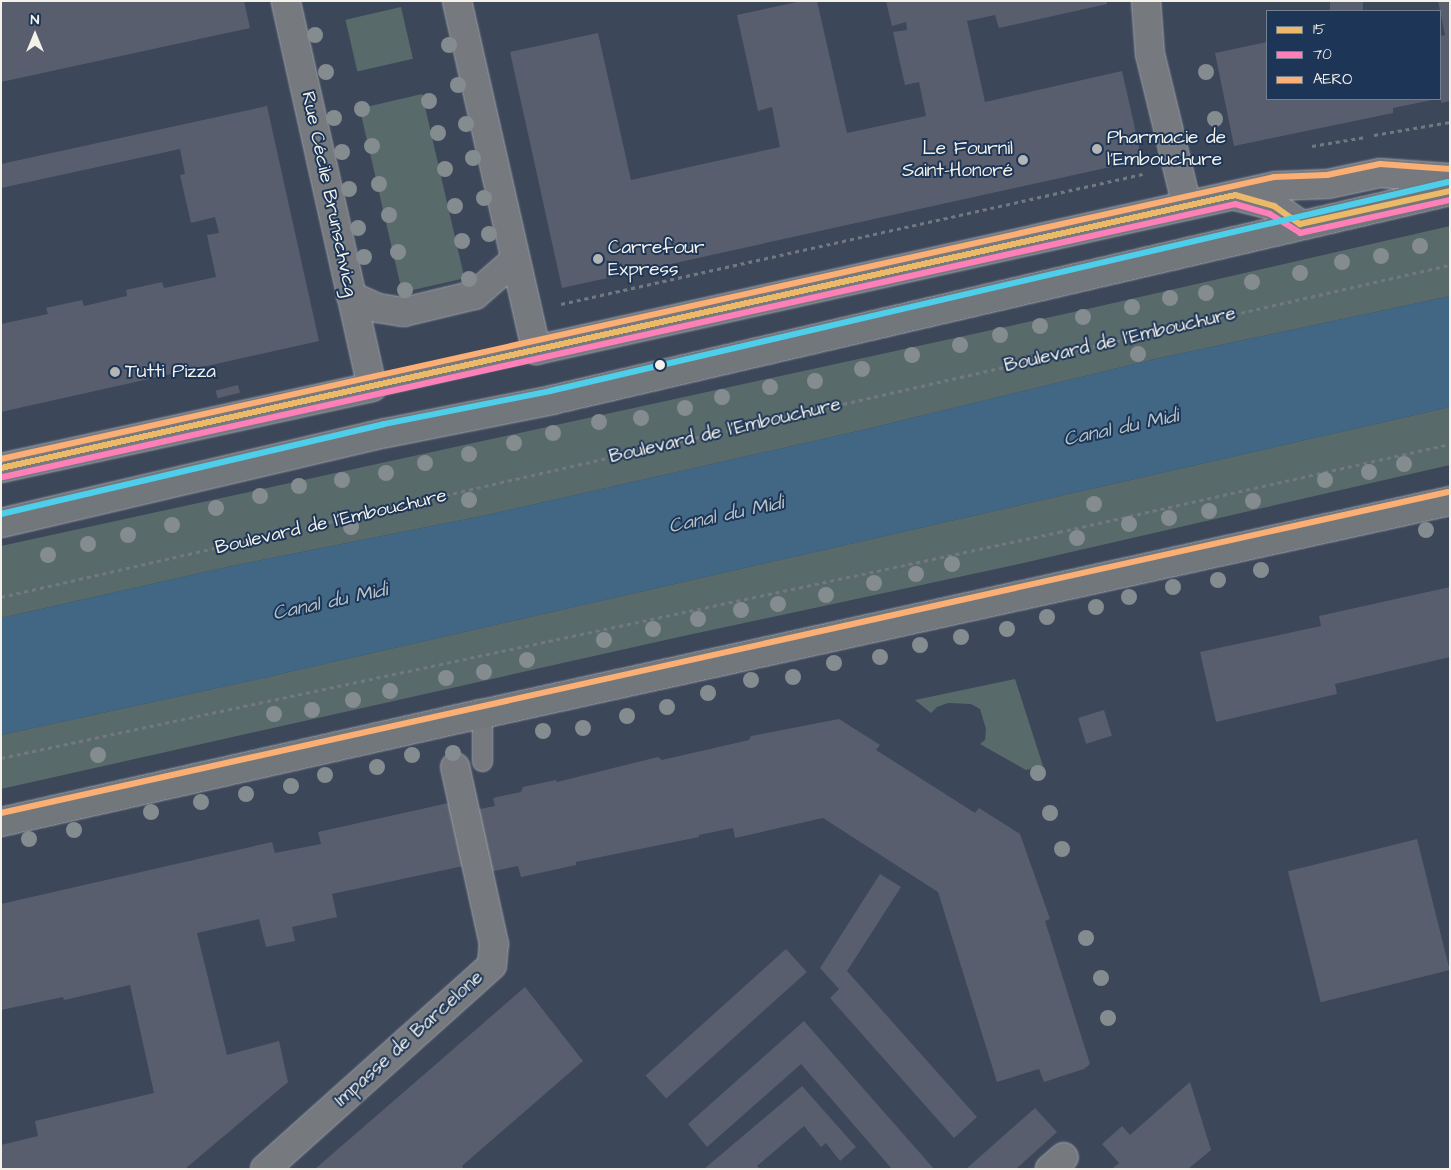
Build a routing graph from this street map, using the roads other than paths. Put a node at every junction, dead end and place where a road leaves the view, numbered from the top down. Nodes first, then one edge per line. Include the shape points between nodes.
1 (286, 1) edge
2 (457, 1) edge
3 (1146, 1) edge
4 (1450, 178) edge
5 (1450, 190) edge
6 (1235, 196) junction
7 (1186, 206) junction
8 (1300, 224) junction
9 (515, 260) junction
10 (351, 296) junction
11 (536, 350) junction
12 (372, 387) junction
13 (1, 468) edge
14 (1450, 501) edge
15 (1, 523) edge
16 (482, 714) junction
17 (482, 761) dead end
18 (455, 767) dead end
19 (1, 822) edge
20 (265, 1169) edge

1 - 10 street, Rue Cécile Brunschvicg
2 - 9 street
3 - 7 street via 1150,54
4 - 6 street via 1380,174 1328,184 1276,186
5 - 8 main road
6 - 7 street
6 - 8 street via 1274,206
7 - 11 street
8 - 15 main road via 552,400 386,434
9 - 10 street via 475,295 404,312 378,308
9 - 11 street
10 - 12 street, Rue Cécile Brunschvicg
11 - 12 lane
12 - 13 street
14 - 16 main road
16 - 17 lane
16 - 19 main road
18 - 20 street, Impasse de Barcelone via 494,944 492,965

